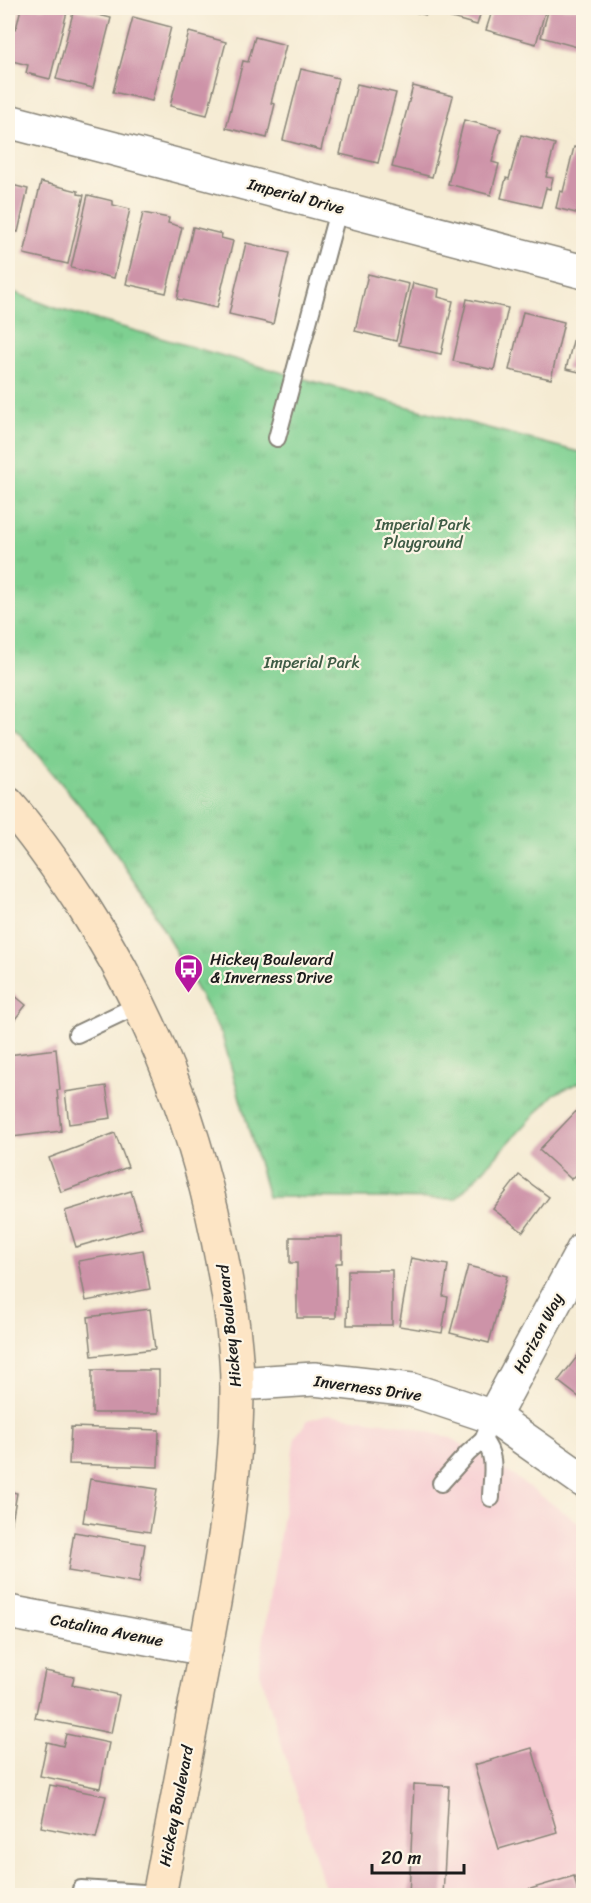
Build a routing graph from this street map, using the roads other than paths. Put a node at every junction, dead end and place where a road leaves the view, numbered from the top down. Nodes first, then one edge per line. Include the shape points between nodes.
1 (8, 122) edge
2 (339, 207) junction
3 (584, 272) edge
4 (277, 438) dead end
5 (8, 804) edge
6 (140, 1004) junction
7 (77, 1034) dead end
8 (584, 1248) edge
9 (237, 1384) junction
10 (488, 1429) junction
11 (584, 1481) edge
12 (441, 1483) dead end
13 (491, 1498) dead end
14 (8, 1612) edge
15 (206, 1649) junction
16 (81, 1888) dead end
17 (159, 1895) edge

1 - 2 street, Imperial Drive
2 - 3 street, Imperial Drive
2 - 4 lane
5 - 6 main road, Hickey Boulevard via 62,873
6 - 7 lane
6 - 9 main road, Hickey Boulevard via 196,1147 230,1302
8 - 10 street, Horizon Way
9 - 10 street, Inverness Drive via 314,1379 412,1390
9 - 15 main road, Hickey Boulevard via 234,1472 223,1563
10 - 11 street, Inverness Drive
10 - 12 lane
10 - 13 lane via 493,1458
14 - 15 street, Catalina Avenue
15 - 17 main road, Hickey Boulevard
16 - 17 lane

